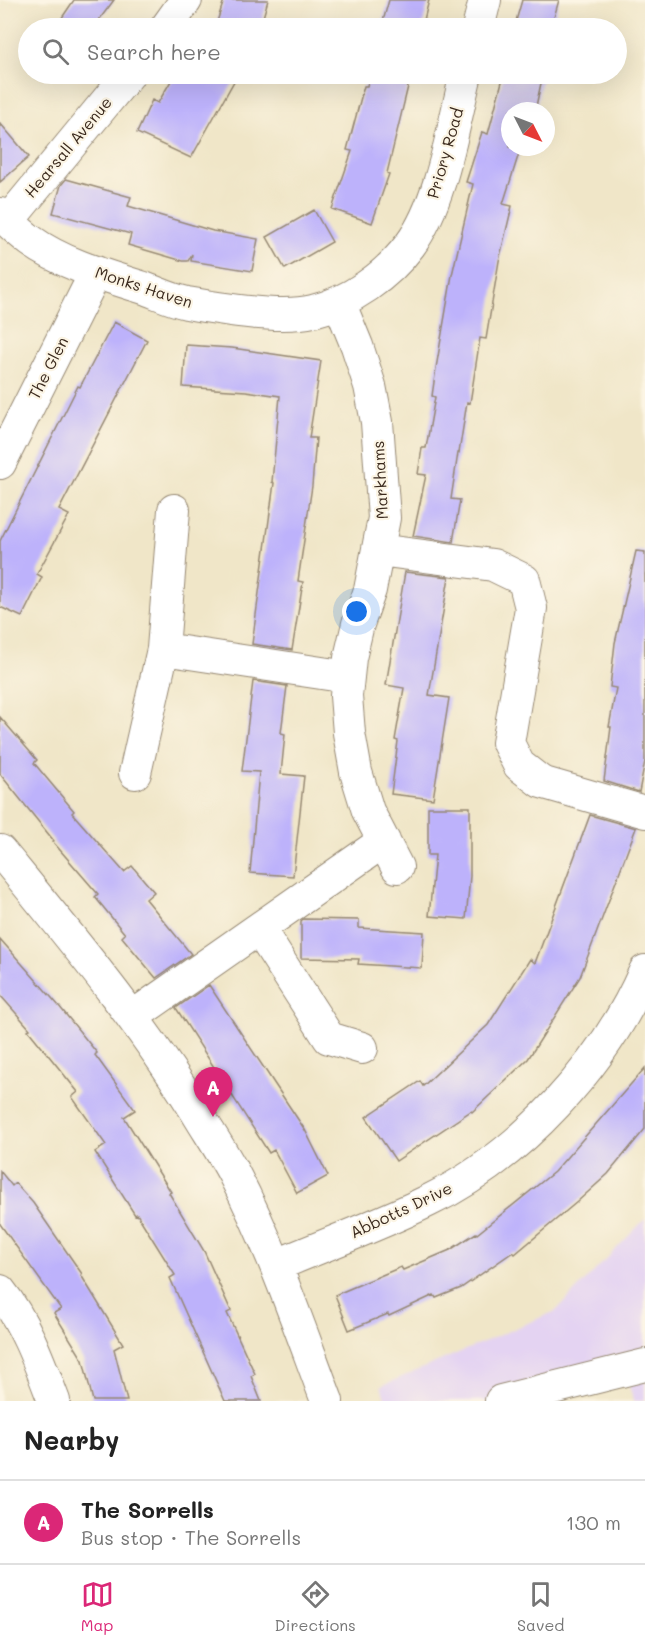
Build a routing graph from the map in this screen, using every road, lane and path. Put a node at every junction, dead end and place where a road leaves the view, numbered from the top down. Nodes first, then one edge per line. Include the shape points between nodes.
1 (186, 0) edge
2 (485, 0) edge
3 (173, 18) edge
4 (480, 18) edge
5 (120, 84) edge
6 (464, 84) edge
7 (4, 217) edge
8 (96, 272) junction
9 (339, 302) junction
10 (0, 463) edge
11 (174, 510) dead end
12 (378, 550) junction
13 (163, 649) junction
14 (348, 677) junction
15 (135, 773) dead end
16 (645, 812) edge
17 (0, 851) edge
18 (259, 928) junction
19 (645, 970) edge
20 (132, 1017) junction
21 (362, 1048) dead end
22 (277, 1265) junction
23 (0, 1291) edge
24 (645, 1365) edge
25 (54, 1401) edge
26 (327, 1401) edge
27 (501, 1401) edge

1 - 3 street
2 - 4 street
5 - 7 street, Hearsall Avenue
6 - 9 street, Priory Road via 440,180 410,245 384,272
7 - 8 street, Monks Haven via 30,241
8 - 9 street, Monks Haven via 185,302 270,313 302,313
8 - 10 street, The Glen
9 - 12 street, Markhams via 370,386 377,422 384,518
11 - 13 street
12 - 14 street, Markhams
12 - 16 street via 493,565 524,580 531,608 508,742 519,765 541,782
13 - 14 street
13 - 15 street
14 - 18 street, Markhams via 349,733 356,772 368,811 390,854
17 - 20 street
18 - 20 street
18 - 21 street via 329,1038
19 - 22 street, Abbotts Drive via 609,1039 574,1085 500,1154 429,1200
20 - 22 street via 180,1084 234,1173
22 - 26 street
23 - 25 street via 40,1365
24 - 27 street

